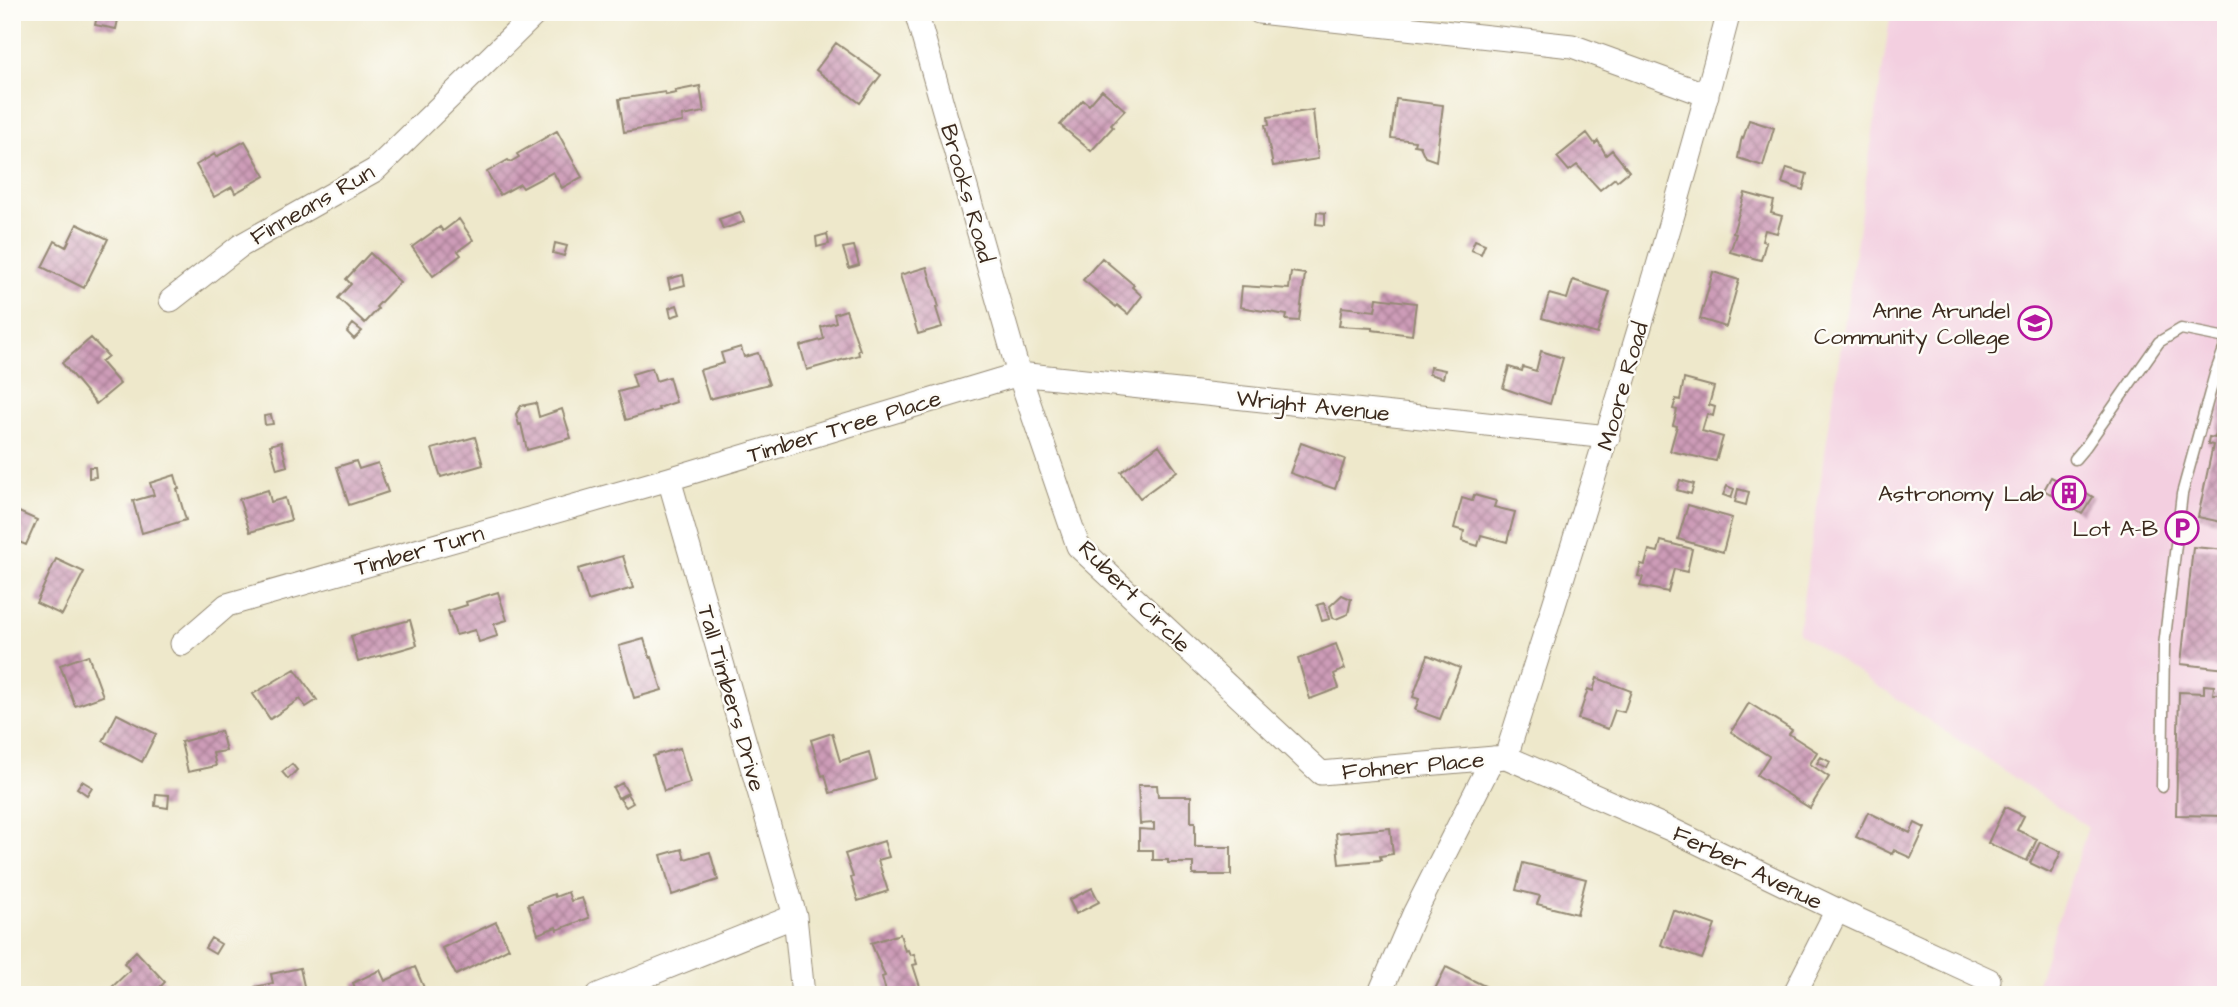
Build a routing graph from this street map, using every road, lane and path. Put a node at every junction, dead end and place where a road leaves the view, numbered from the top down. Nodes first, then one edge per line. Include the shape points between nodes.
1 (537, 12) edge
2 (916, 12) edge
3 (1259, 12) edge
4 (1729, 12) edge
5 (1707, 95) junction
6 (171, 300) dead end
7 (2226, 338) edge
8 (2226, 344) edge
9 (1019, 374) junction
10 (1608, 437) junction
11 (2075, 459) dead end
12 (669, 479) junction
13 (182, 644) dead end
14 (1500, 757) junction
15 (1321, 773) joint
16 (2162, 787) dead end
17 (1837, 910) junction
18 (795, 916) junction
19 (1989, 980) dead end
20 (598, 995) edge
21 (803, 995) edge
22 (1379, 995) edge
23 (1794, 995) edge

1 - 6 street, Finneans Run via 375,170 240,246
2 - 9 street, Brooks Road
3 - 5 street via 1572,46
4 - 5 street, Moore Road
5 - 10 street, Moore Road
7 - 11 lane via 2181,329 2159,342
8 - 16 lane via 2182,494 2164,646
9 - 10 street, Wright Avenue
9 - 12 street, Timber Tree Place
9 - 15 street, Rubert Circle via 1079,546
10 - 14 street, Moore Road
12 - 13 street, Timber Turn via 227,605
12 - 18 street, Tall Timbers Drive
14 - 15 street, Fohner Place
14 - 17 street, Ferber Avenue via 1670,829
14 - 22 street, Moore Road via 1415,914
17 - 19 street, Ferber Avenue
17 - 23 street
18 - 20 street
18 - 21 street, Tall Timbers Drive

